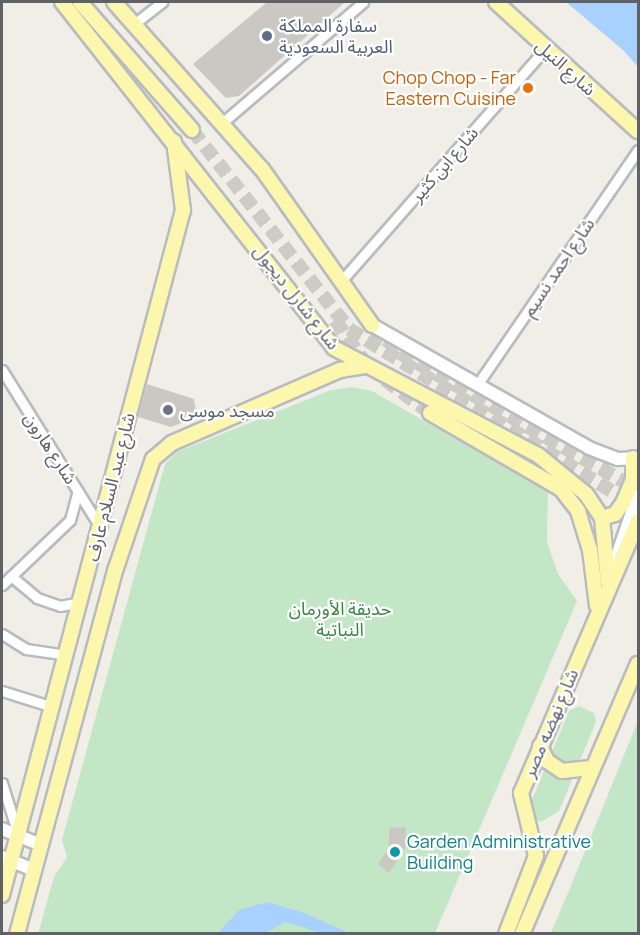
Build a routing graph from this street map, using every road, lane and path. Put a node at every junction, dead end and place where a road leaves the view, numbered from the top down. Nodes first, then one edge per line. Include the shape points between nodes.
1 (62, 2) edge
2 (80, 2) edge
3 (114, 2) edge
4 (162, 2) edge
5 (363, 2) edge
6 (496, 2) edge
7 (134, 24) junction
8 (545, 49) junction
9 (222, 123) junction
10 (192, 130) tunnel mouth
11 (639, 131) edge
12 (173, 136) junction
13 (639, 150) edge
14 (342, 279) junction
15 (372, 326) joint
16 (371, 366) junction
17 (2, 370) edge
18 (5, 384) edge
19 (477, 385) junction
20 (430, 413) tunnel mouth
21 (636, 458) edge
22 (77, 489) junction
23 (639, 495) edge
24 (602, 518) junction
25 (639, 521) edge
26 (100, 527) junction
27 (126, 532) junction
28 (11, 576) junction
29 (608, 582) junction
30 (2, 585) edge
31 (81, 602) junction
32 (597, 609) junction
33 (2, 634) edge
34 (68, 655) junction
35 (639, 664) edge
36 (2, 691) edge
37 (53, 707) junction
38 (540, 746) junction
39 (593, 768) junction
40 (2, 783) edge
41 (2, 830) edge
42 (17, 836) junction
43 (41, 845) junction
44 (6, 859) edge
45 (34, 870) junction
46 (2, 895) edge
47 (17, 933) edge
48 (506, 933) edge
49 (522, 933) edge

1 - 12 main road, شارع شارل ديجول
2 - 10 main road
3 - 7 main road
4 - 7 street
5 - 9 street
6 - 8 main road, شارع النيل
7 - 9 main road
8 - 11 main road, شارع النيل
8 - 14 street, شارع ابن كثير
9 - 14 main road
12 - 16 main road, شارع شارل ديجول via 334,348
12 - 26 main road, شارع عبد السلام عارف via 183,210
13 - 19 street, شارع احمد نسيم
14 - 15 main road
15 - 19 street
16 - 24 main road, شارع شارل ديجول via 557,467 586,494
16 - 27 main road, شارع عبد السلام عارف via 340,370 165,447 148,467
17 - 18 street, شارع هارون
18 - 22 street, شارع هارون
19 - 21 street via 589,448
20 - 32 main road via 566,495 578,511 590,550
21 - 24 main road via 626,497 615,514
22 - 26 street, شارع هارون
22 - 28 street via 70,520
23 - 29 street
24 - 29 main road, شارع شارل ديجول
25 - 29 main road, شارع نهضه مصر
26 - 27 main road
26 - 31 main road, شارع عبد السلام عارف
27 - 43 main road, شارع عبد السلام عارف
28 - 30 street
28 - 31 street via 37,598 60,606
29 - 32 main road, شارع نهضه مصر
31 - 34 main road, شارع عبد السلام عارف
32 - 38 main road, شارع نهضه مصر
33 - 34 street via 26,649
34 - 37 main road, شارع عبد السلام عارف
35 - 39 main road
36 - 37 street
37 - 42 main road, شارع عبد السلام عارف
38 - 39 main road via 547,761 562,771
38 - 48 main road, شارع نهضه مصر via 520,793 536,856
39 - 49 main road
40 - 42 street
41 - 42 street
42 - 43 street
42 - 44 main road, شارع عبد السلام عارف
43 - 45 main road, شارع عبد السلام عارف
44 - 45 street
44 - 46 main road, شارع عبد السلام عارف
45 - 47 main road, شارع عبد السلام عارف

